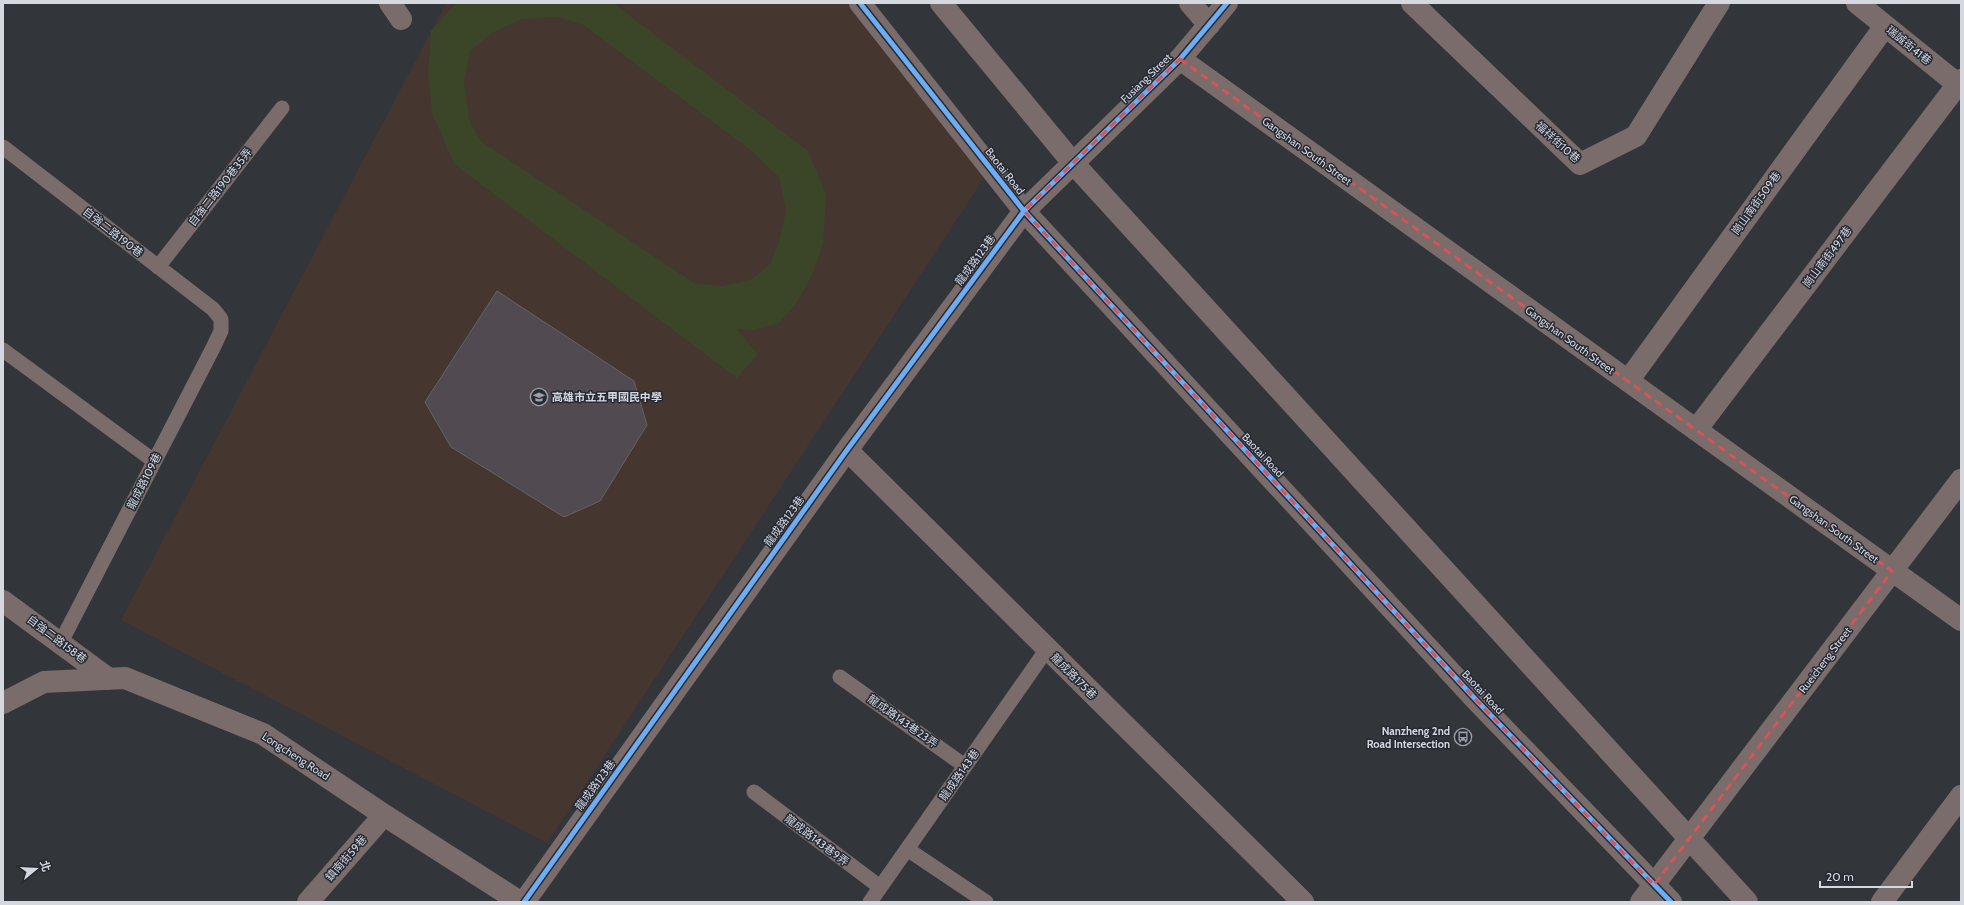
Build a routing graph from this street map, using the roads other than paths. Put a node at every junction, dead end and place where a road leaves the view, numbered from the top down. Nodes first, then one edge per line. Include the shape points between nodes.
1 (860, 3) edge
2 (941, 3) edge
3 (1190, 3) edge
4 (1227, 3) edge
5 (1412, 3) edge
6 (1719, 3) edge
7 (1857, 3) edge
8 (1209, 25) junction
9 (1885, 26) junction
10 (1180, 59) junction
11 (1960, 84) edge
12 (282, 108) dead end
13 (3, 147) edge
14 (1072, 163) junction
15 (1024, 211) junction
16 (158, 267) junction
17 (221, 319) joint
18 (3, 350) edge
19 (1628, 381) junction
20 (1696, 430) junction
21 (847, 450) junction
22 (154, 461) junction
23 (1961, 480) edge
24 (1892, 571) junction
25 (3, 600) edge
26 (1961, 620) edge
27 (61, 642) junction
28 (1047, 649) junction
29 (840, 677) dead end
30 (109, 679) junction
31 (3, 703) edge
32 (965, 766) junction
33 (754, 792) dead end
34 (1961, 796) edge
35 (384, 815) junction
36 (1690, 840) junction
37 (907, 849) junction
38 (1654, 885) junction
39 (880, 887) junction
40 (1295, 899) edge
41 (308, 902) edge
42 (520, 902) edge
43 (524, 902) edge
44 (870, 902) edge
45 (986, 902) edge
46 (1641, 902) edge
47 (1671, 902) edge
48 (1746, 902) edge
49 (1882, 902) edge

1 - 15 street, Baotai Road
2 - 14 street
3 - 8 street
4 - 8 street, Fusiang Street
5 - 6 street, 福祥街10巷 via 1580,164 1636,136
7 - 9 street, 瑞誠街41巷
8 - 10 street, Fusiang Street
9 - 11 street, 瑞誠街41巷
9 - 19 street, 崗山南街509巷
10 - 14 street, Fusiang Street
10 - 19 street, Gangshan South Street
11 - 20 street, 崗山南街497巷
12 - 16 lane, 自強二路190巷35弄
13 - 16 lane, 自強二路190巷
14 - 15 street, 龍成路123巷
14 - 36 street
15 - 21 street, 龍成路123巷
15 - 38 street, Baotai Road via 1478,702
16 - 17 lane, 自強二路190巷 via 213,309
17 - 22 lane, 龍成路109巷 via 221,332
18 - 22 lane
19 - 20 street, Gangshan South Street
20 - 24 street, Gangshan South Street
21 - 28 street, 龍成路175巷
21 - 43 street, 龍成路123巷
22 - 27 lane, 龍成路109巷
23 - 24 street, Rueicheng Street
24 - 26 street, Gangshan South Street
24 - 36 street, Rueicheng Street
25 - 27 street, 自強二路158巷
27 - 30 street, 自強二路158巷
28 - 32 lane, 龍成路143巷
28 - 40 street, 龍成路175巷
29 - 32 lane, 龍成路143巷23弄
30 - 31 street, Longcheng Road via 44,682
30 - 35 street, Longcheng Road via 125,678 263,734
32 - 37 lane, 龍成路143巷
33 - 39 lane, 龍成路143巷9弄
34 - 49 street
35 - 41 street, 鎮南街59巷
35 - 42 street, Longcheng Road
36 - 38 street, Rueicheng Street
36 - 48 street
37 - 39 lane, 龍成路143巷
37 - 45 lane
38 - 46 street, Rueicheng Street
38 - 47 street, Baotai Road
39 - 44 lane, 龍成路143巷

